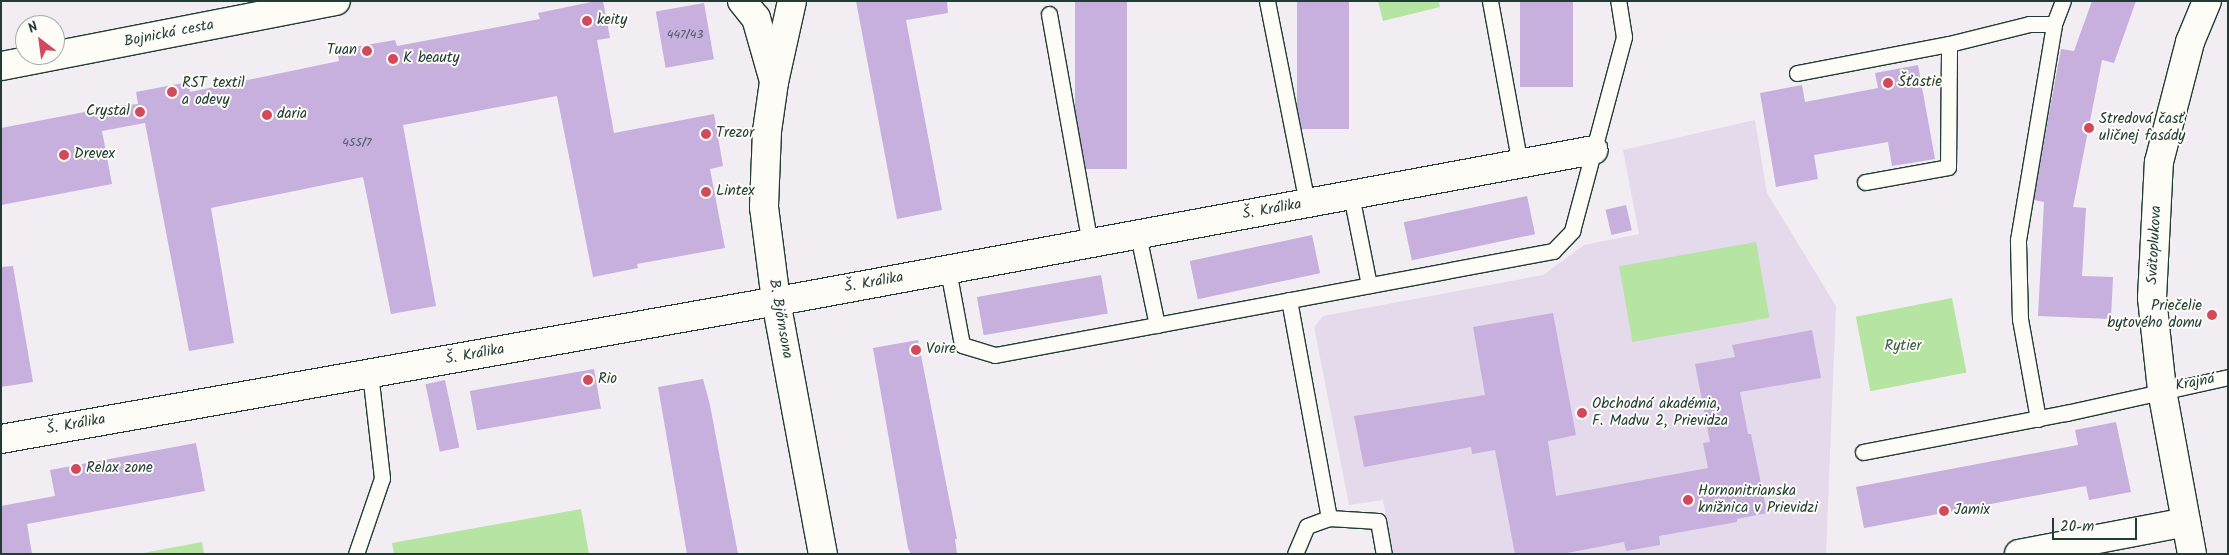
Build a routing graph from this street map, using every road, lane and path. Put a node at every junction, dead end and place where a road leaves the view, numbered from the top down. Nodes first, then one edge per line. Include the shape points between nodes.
1 (336, 1) edge
2 (742, 1) edge
3 (792, 1) edge
4 (1267, 1) edge
5 (1490, 1) edge
6 (1618, 1) edge
7 (2063, 1) edge
8 (2207, 1) edge
9 (300, 5) edge
10 (1049, 14) dead end
11 (2054, 24) junction
12 (1948, 44) junction
13 (1, 66) edge
14 (1797, 73) dead end
15 (774, 82) junction
16 (1594, 150) junction
17 (1520, 164) junction
18 (1865, 182) dead end
19 (1351, 195) junction
20 (1307, 203) junction
21 (1138, 234) junction
22 (1090, 244) junction
23 (948, 270) junction
24 (1368, 285) junction
25 (1289, 300) junction
26 (776, 301) junction
27 (1157, 325) junction
28 (370, 373) junction
29 (2228, 377) edge
30 (2162, 390) junction
31 (2038, 419) junction
32 (1, 439) edge
33 (1863, 452) dead end
34 (1329, 518) junction
35 (2186, 522) junction
36 (356, 554) edge
37 (823, 554) edge
38 (1295, 554) edge
39 (1384, 554) edge
40 (2019, 554) edge
41 (2192, 554) edge

1 - 9 street, Bojnická cesta
2 - 15 street, B. Bjőrnsona via 756,18
3 - 15 street, B. Bjőrnsona
4 - 20 lane
5 - 17 lane
6 - 16 lane via 1624,37
7 - 11 lane
8 - 30 street, Svätoplukova via 2190,42 2159,162 2152,298
9 - 13 street, Bojnická cesta
10 - 22 lane
11 - 12 lane via 2029,24
11 - 31 lane via 2018,240 2020,319
12 - 14 lane
12 - 18 lane via 1948,167
15 - 26 street, B. Bjőrnsona via 767,131 764,207
16 - 17 street, Š. Králika
16 - 24 lane via 1572,231 1553,251
17 - 19 street, Š. Králika
19 - 20 street, Š. Králika
19 - 24 lane
20 - 21 street, Š. Králika
21 - 22 street, Š. Králika
21 - 27 lane
22 - 23 street, Š. Králika
23 - 26 street, Š. Králika
23 - 27 lane via 962,346 995,355
24 - 25 lane
25 - 27 lane
25 - 34 lane
26 - 28 street, Š. Králika
26 - 37 street, B. Bjőrnsona
28 - 32 street, Š. Králika
28 - 36 lane via 382,478
29 - 30 lane, Krajná
30 - 31 lane, Krajná
30 - 35 street, Svätoplukova
31 - 33 lane, Krajná
34 - 38 lane via 1307,526
34 - 39 lane via 1378,521
35 - 40 street
35 - 41 street, Svätoplukova

